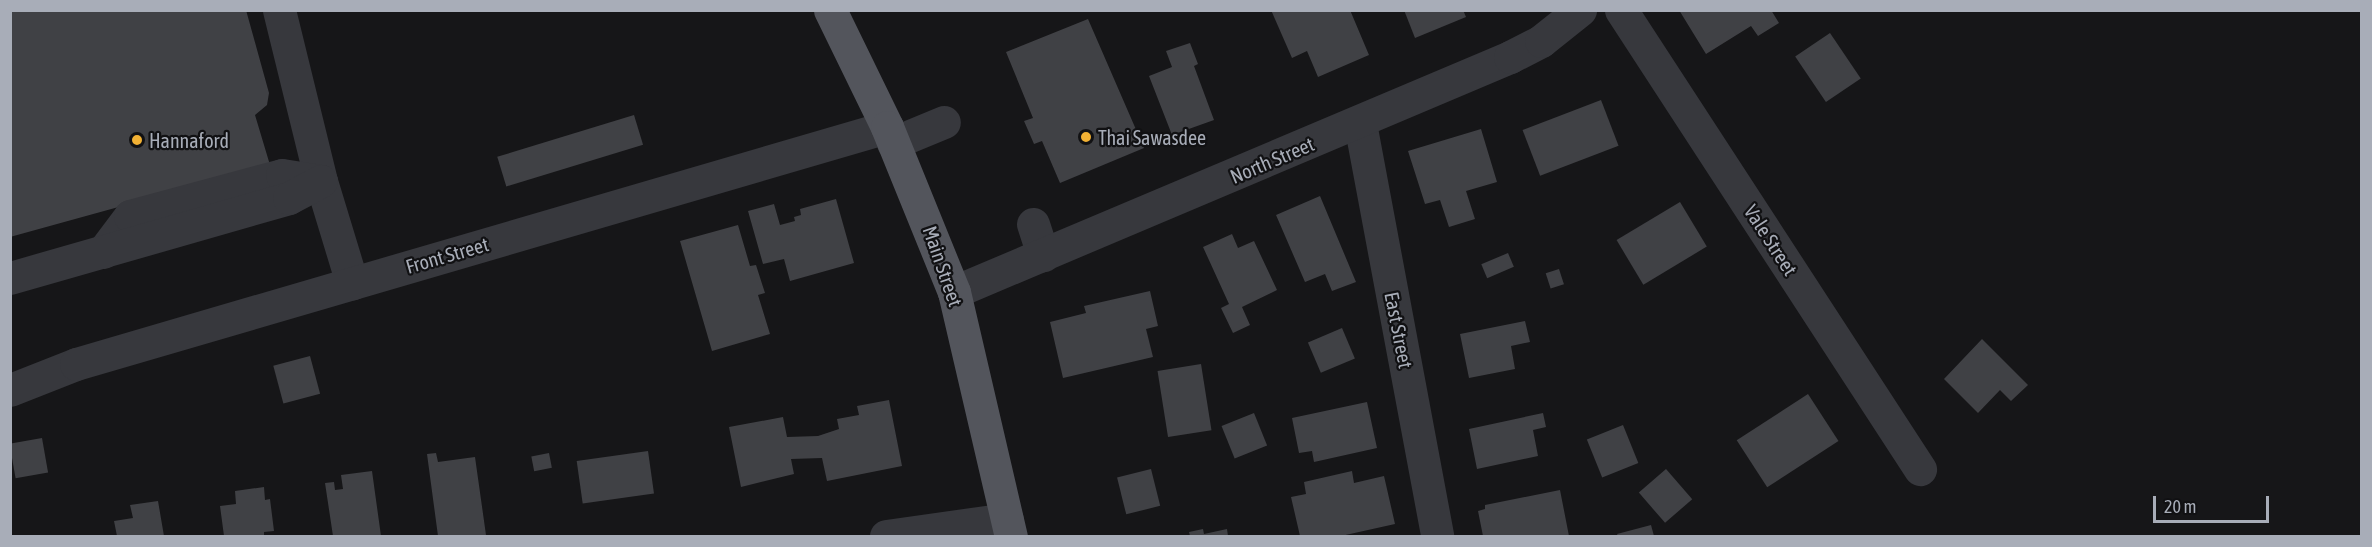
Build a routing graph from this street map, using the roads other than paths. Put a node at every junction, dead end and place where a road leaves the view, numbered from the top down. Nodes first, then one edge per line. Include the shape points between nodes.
1 (279, 10) edge
2 (830, 10) edge
3 (1580, 10) edge
4 (1621, 10) edge
5 (944, 122) dead end
6 (1360, 123) junction
7 (890, 135) junction
8 (321, 181) junction
9 (1033, 224) dead end
10 (1043, 255) junction
11 (10, 278) edge
12 (352, 283) junction
13 (954, 292) junction
14 (10, 390) edge
15 (1920, 469) dead end
16 (1009, 528) edge
17 (886, 537) edge
18 (1437, 537) edge

1 - 8 street
2 - 7 main road, Main Street
3 - 6 street, North Street via 1541,40 1510,57
4 - 15 street, Vale Street
5 - 7 street, Front Street
6 - 10 street, North Street
6 - 18 street, East Street
7 - 12 street, Front Street
7 - 13 main road, Main Street
8 - 11 street via 282,175 130,216 103,252
8 - 12 street
9 - 10 street
10 - 13 street, North Street
12 - 14 street, Front Street via 76,364
13 - 16 main road, Main Street
16 - 17 street

